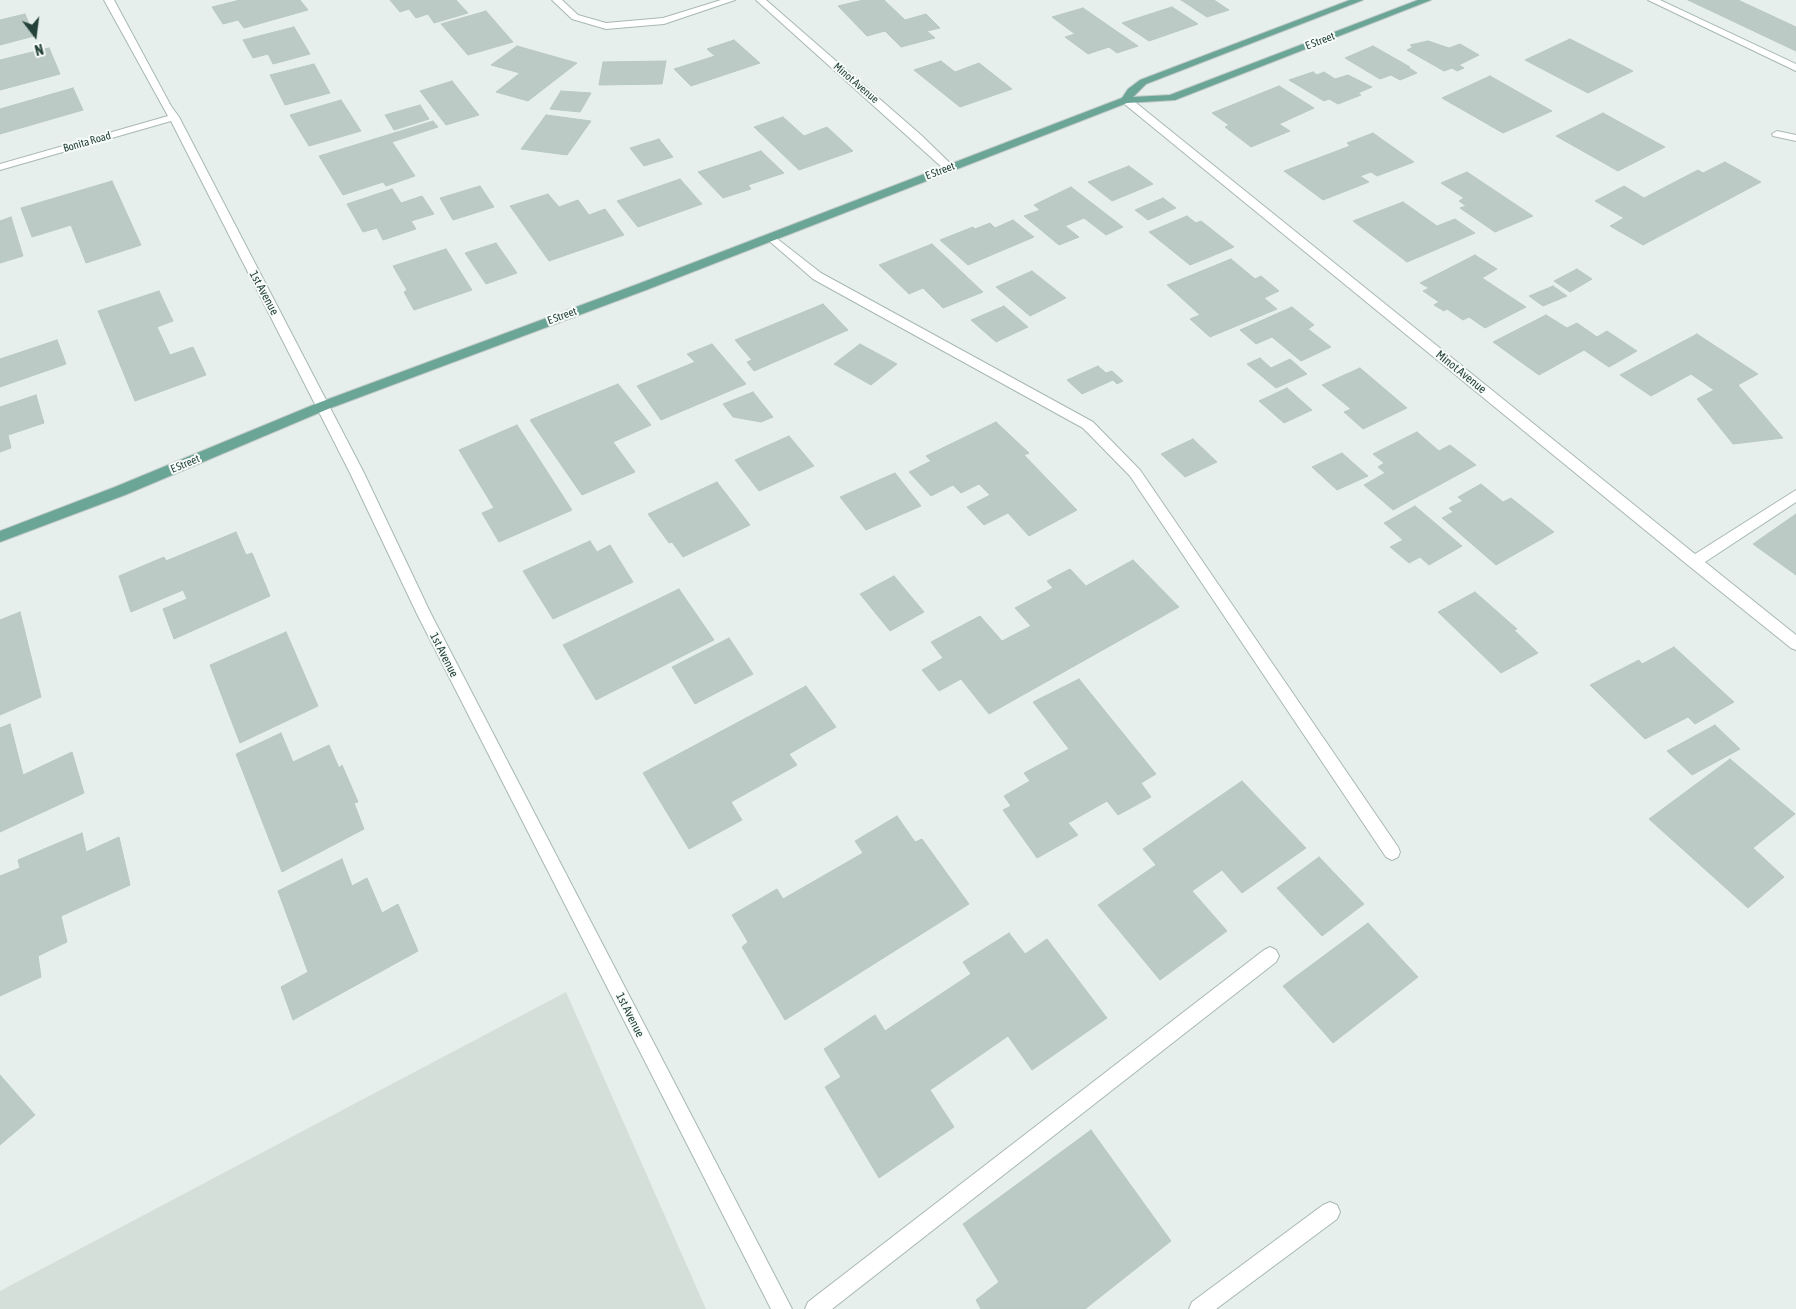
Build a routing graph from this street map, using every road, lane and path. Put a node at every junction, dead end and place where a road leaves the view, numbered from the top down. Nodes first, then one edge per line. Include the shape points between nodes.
1 (109, 0) edge
2 (557, 0) edge
3 (730, 0) edge
4 (761, 0) edge
5 (1358, 0) edge
6 (1426, 0) edge
7 (1653, 0) edge
8 (1796, 68) edge
9 (1126, 100) junction
10 (174, 117) junction
11 (1777, 134) dead end
12 (1796, 138) edge
13 (0, 167) edge
14 (948, 168) junction
15 (771, 237) junction
16 (323, 406) junction
17 (1796, 495) edge
18 (0, 537) edge
19 (1694, 562) junction
20 (1796, 644) edge
21 (1392, 852) dead end
22 (1270, 956) dead end
23 (1330, 1212) dead end
24 (782, 1309) edge
25 (815, 1309) edge
26 (1199, 1309) edge

1 - 10 street, 1st Avenue
2 - 3 street via 575,18 606,26 664,21
4 - 14 street, Minot Avenue
5 - 9 main road, E Street via 1143,82 1131,91
6 - 9 main road, E Street via 1171,98
7 - 8 street
9 - 14 main road, E Street
9 - 19 street, Minot Avenue
10 - 13 street, Bonita Road
10 - 16 street, 1st Avenue
11 - 12 street
14 - 15 main road, E Street
15 - 16 main road, E Street
15 - 21 street via 817,276 1088,425 1135,473
16 - 18 main road, E Street
16 - 24 street, 1st Avenue via 432,631
17 - 19 street
19 - 20 street, Minot Avenue
22 - 25 street
23 - 26 street

